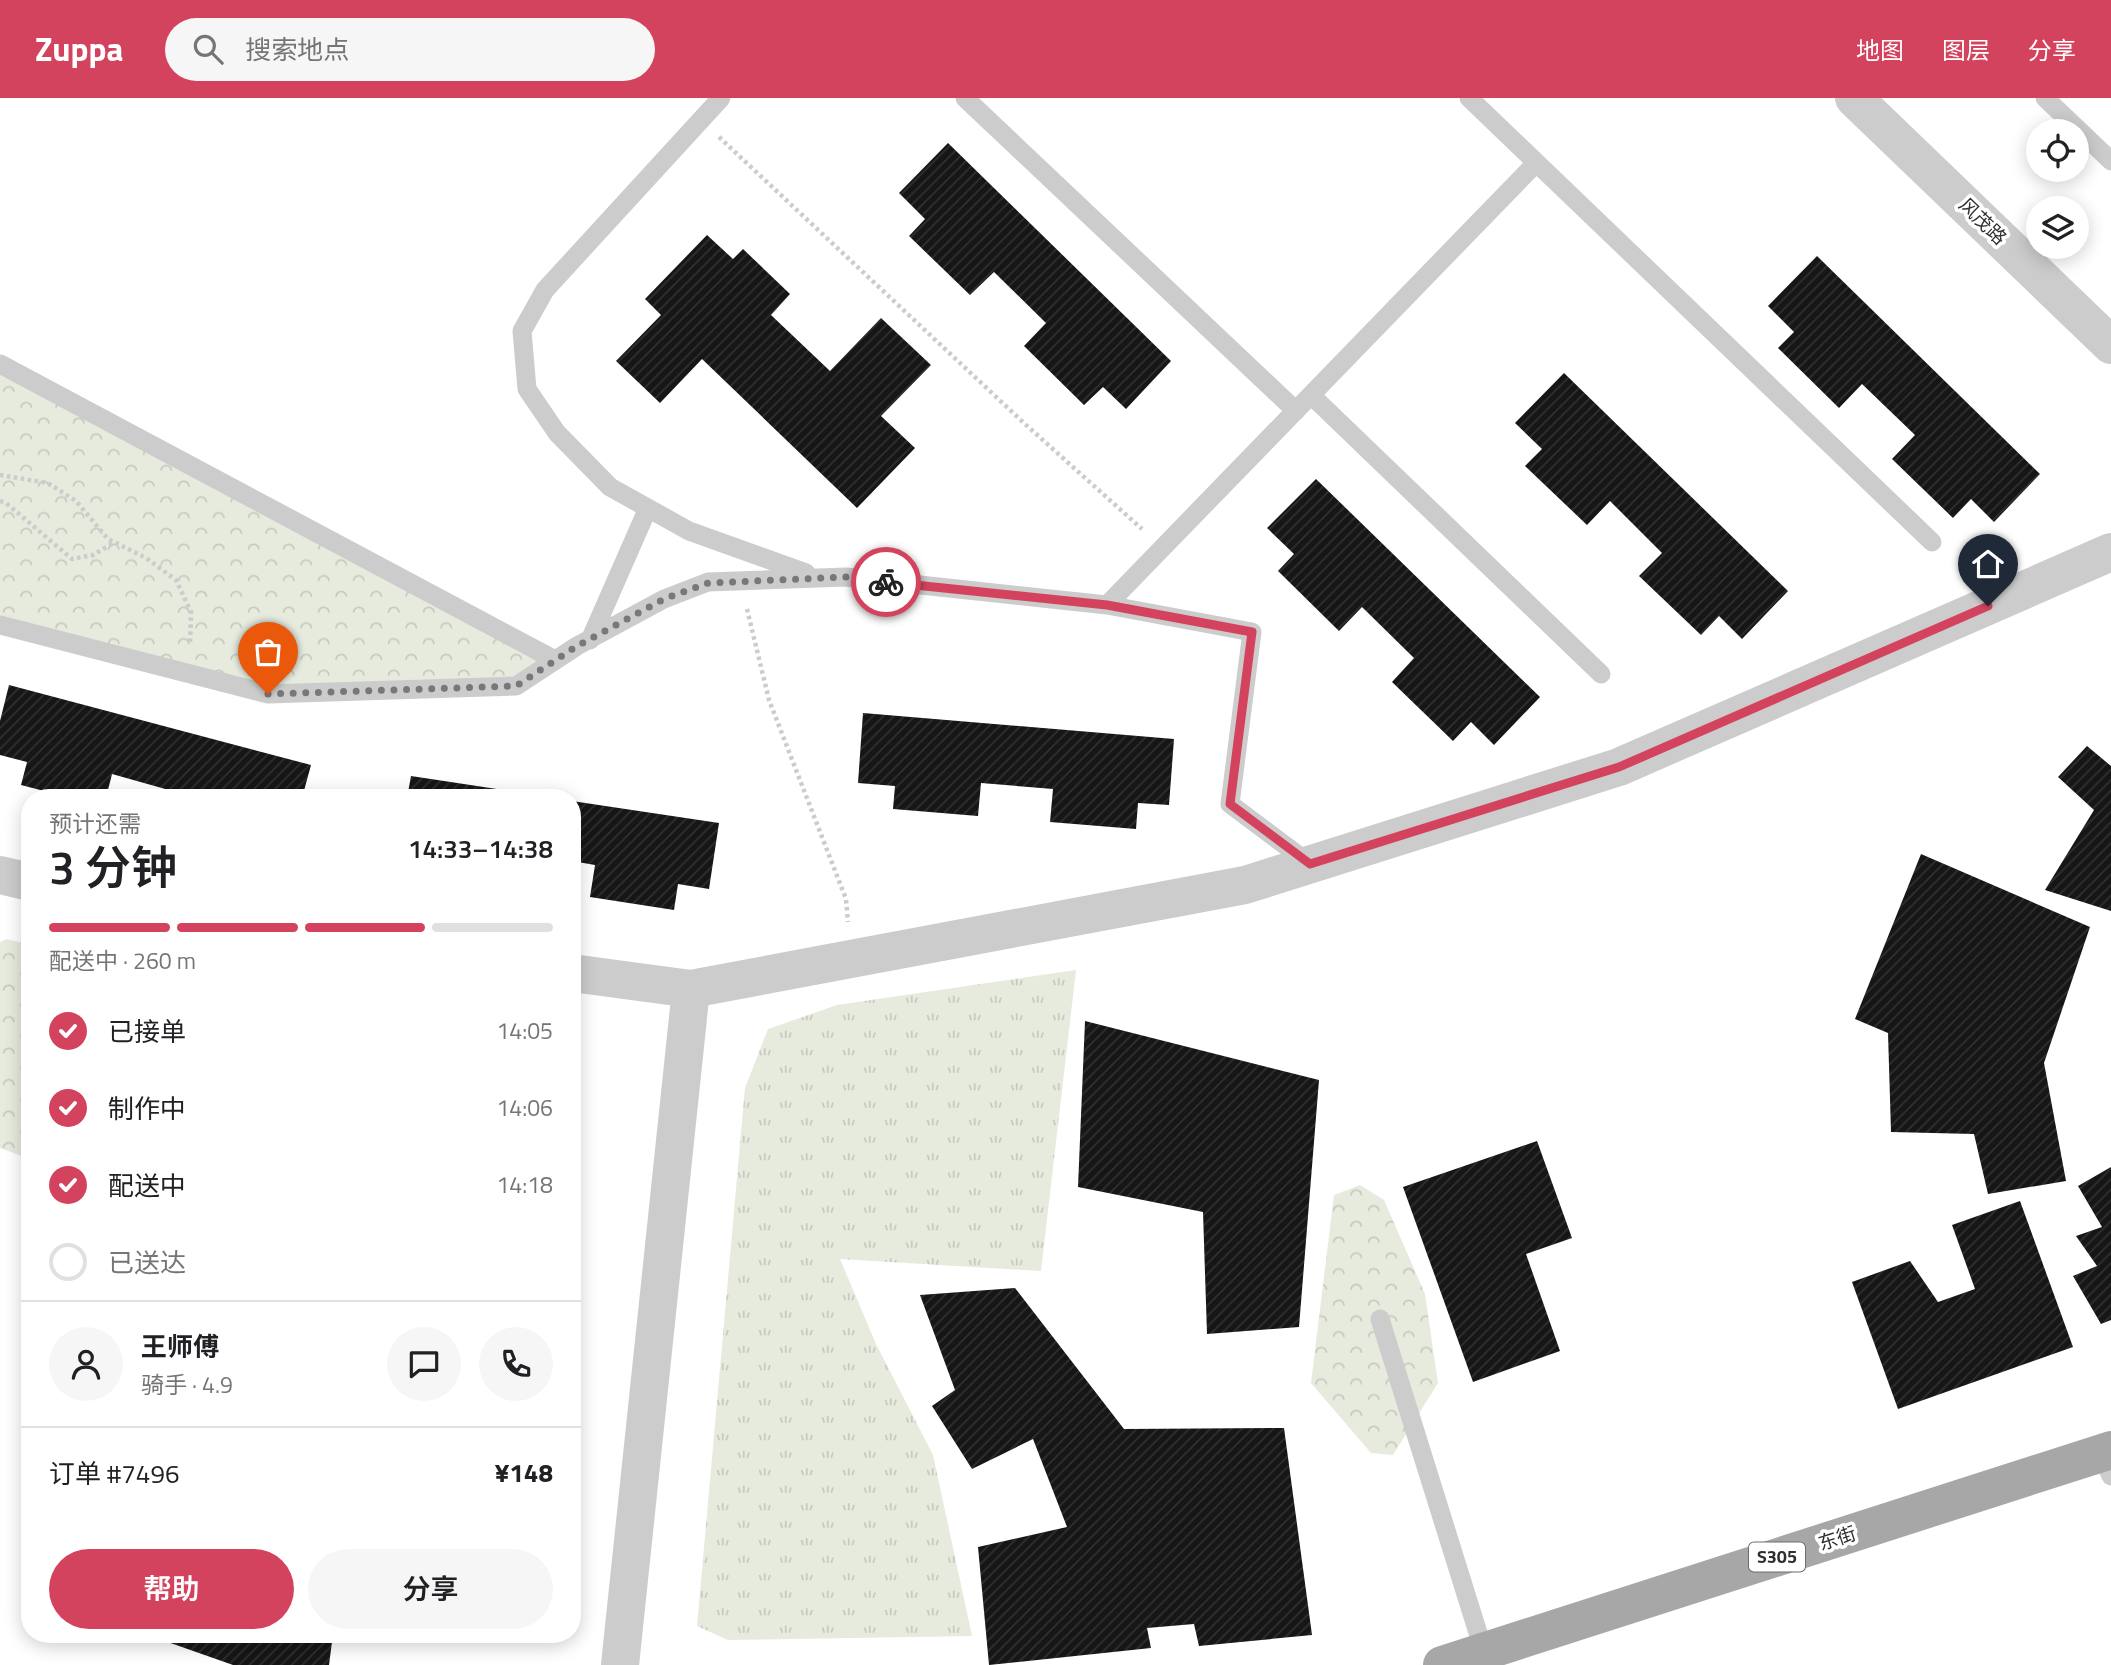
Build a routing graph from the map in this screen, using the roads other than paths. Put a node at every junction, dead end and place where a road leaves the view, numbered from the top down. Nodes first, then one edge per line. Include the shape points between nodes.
1 (721, 98) edge
2 (965, 98) edge
3 (1469, 98) edge
4 (1854, 98) edge
5 (2045, 98) edge
6 (2111, 161) edge
7 (1536, 163) junction
8 (2111, 345) edge
9 (0, 364) edge
10 (1311, 395) junction
11 (1296, 411) junction
12 (648, 508) junction
13 (1932, 541) dead end
14 (2111, 552) edge
15 (818, 578) junction
16 (1107, 605) junction
17 (0, 625) edge
18 (590, 640) junction
19 (555, 660) junction
20 (1601, 674) dead end
21 (1310, 864) junction
22 (0, 875) edge
23 (21, 880) edge
24 (581, 974) edge
25 (691, 989) junction
26 (1380, 1319) dead end
27 (2108, 1460) edge
28 (1484, 1651) junction
29 (620, 1665) edge
30 (1442, 1665) edge

1 - 12 lane via 545,290 522,331 527,389 557,433 610,487
2 - 11 lane
3 - 7 lane
4 - 8 street, 风茂路
5 - 6 lane
7 - 10 lane
7 - 13 lane
9 - 19 lane
10 - 11 lane
10 - 20 lane
11 - 16 lane
12 - 15 lane via 689,531
12 - 18 lane
14 - 21 street via 1619,767
15 - 16 lane via 846,577
15 - 18 lane via 708,583 664,599
16 - 21 lane via 1252,632 1230,804
17 - 19 lane via 268,694 516,686
18 - 19 lane
21 - 25 street via 1245,885
22 - 23 street
24 - 25 street
25 - 29 street
26 - 28 lane
27 - 28 main road, 东街 / S305
28 - 30 main road, 东街 / S305

